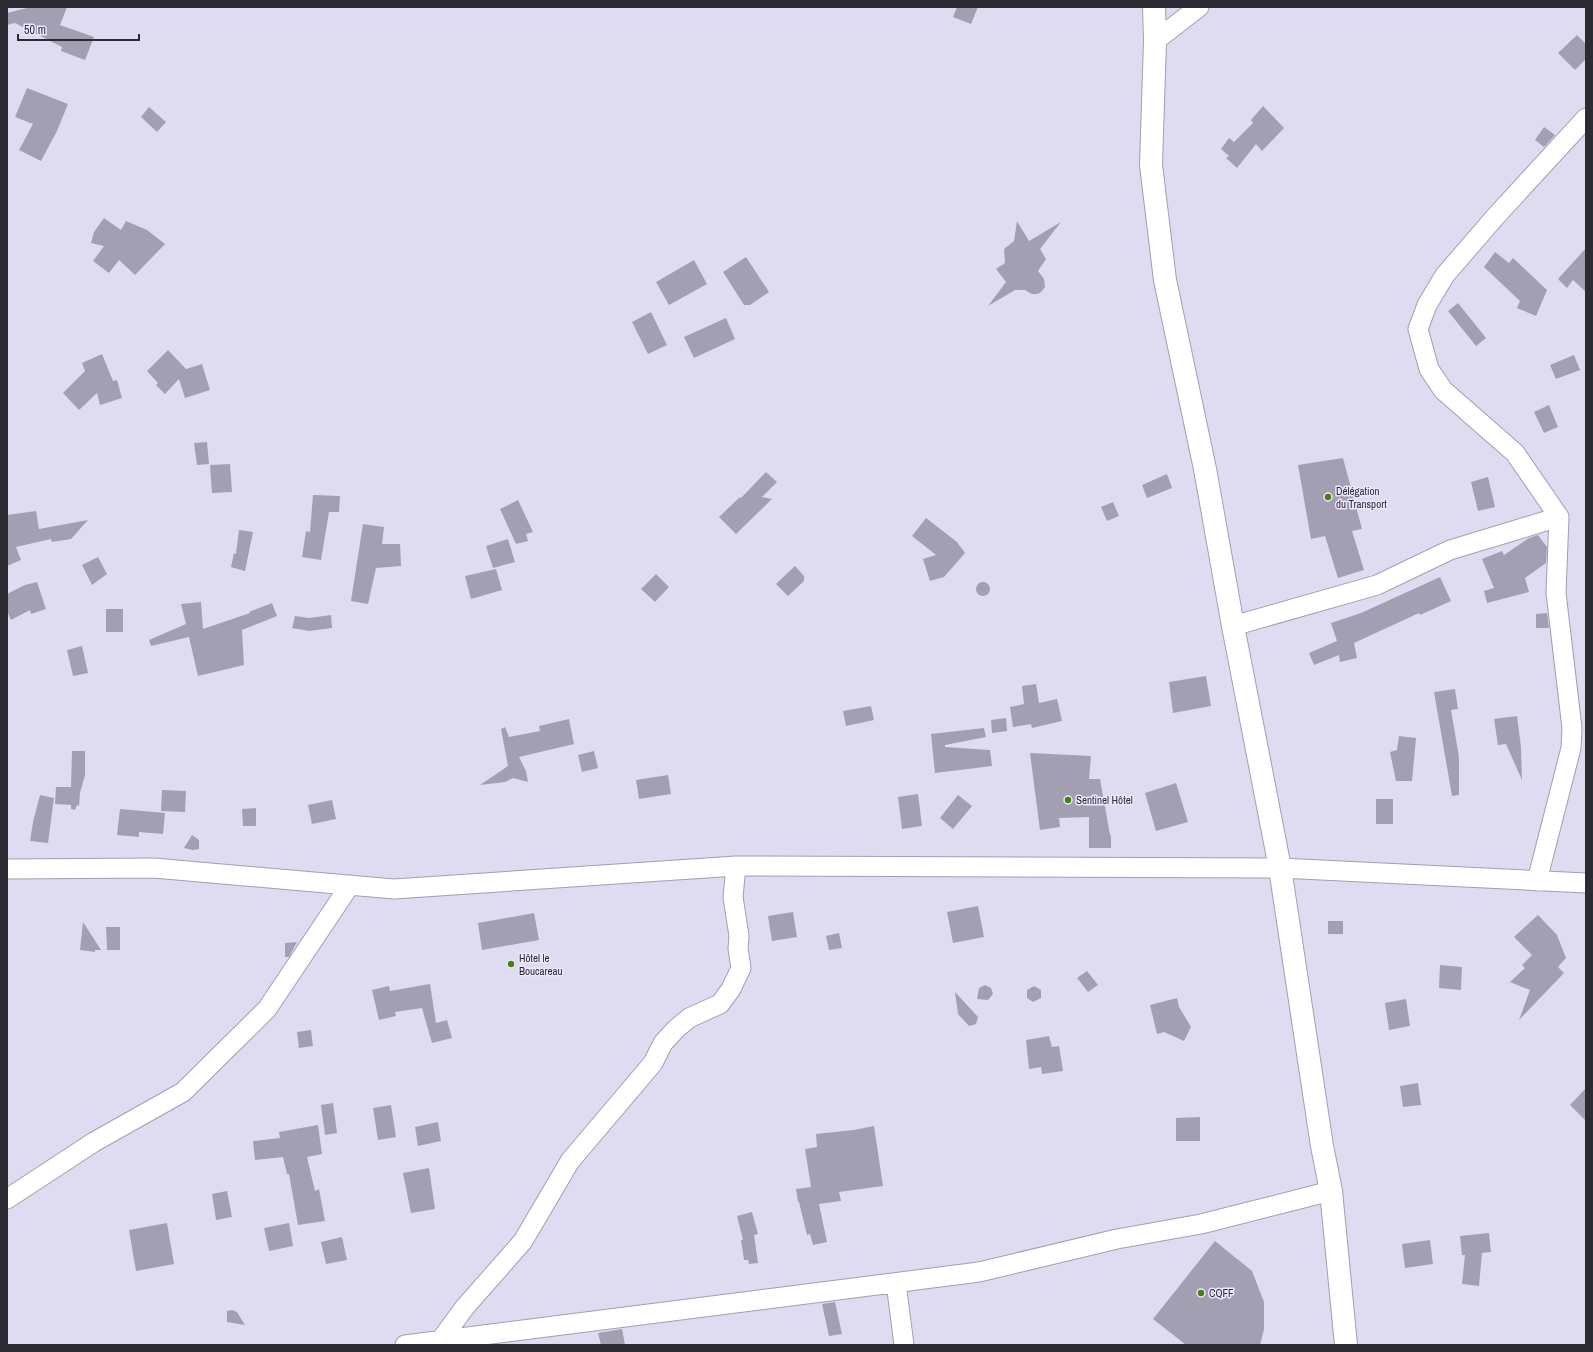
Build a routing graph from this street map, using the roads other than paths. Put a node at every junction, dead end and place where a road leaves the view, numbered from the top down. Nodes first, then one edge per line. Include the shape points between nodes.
1 (1154, 7) edge
2 (1199, 7) edge
3 (1154, 41) junction
4 (1586, 118) edge
5 (1559, 517) junction
6 (1233, 626) junction
7 (736, 866) junction
8 (1280, 868) junction
9 (7, 869) edge
10 (1538, 881) junction
11 (1586, 883) edge
12 (350, 885) junction
13 (1331, 1192) junction
14 (7, 1199) edge
15 (896, 1282) junction
16 (438, 1343) edge
17 (405, 1345) edge
18 (904, 1345) edge
19 (1346, 1345) edge

1 - 3 main road
2 - 3 street
3 - 6 main road via 1150,165 1165,280 1205,469
4 - 5 street via 1445,275 1427,305 1418,328 1429,370 1443,390 1514,454
5 - 6 street via 1450,550 1377,585
5 - 10 street via 1556,593 1572,728 1571,748
6 - 8 main road
7 - 8 street
7 - 12 street via 394,889
7 - 16 street via 733,897 741,968 731,989 720,1004 690,1018 664,1043 653,1064 570,1161 523,1241
8 - 10 street
8 - 13 main road
9 - 12 street via 154,868
10 - 11 street
12 - 14 street via 267,1009 183,1092 94,1142
13 - 15 street via 1201,1224 1117,1239 979,1272
13 - 19 main road
15 - 16 street
15 - 18 street
16 - 17 street

